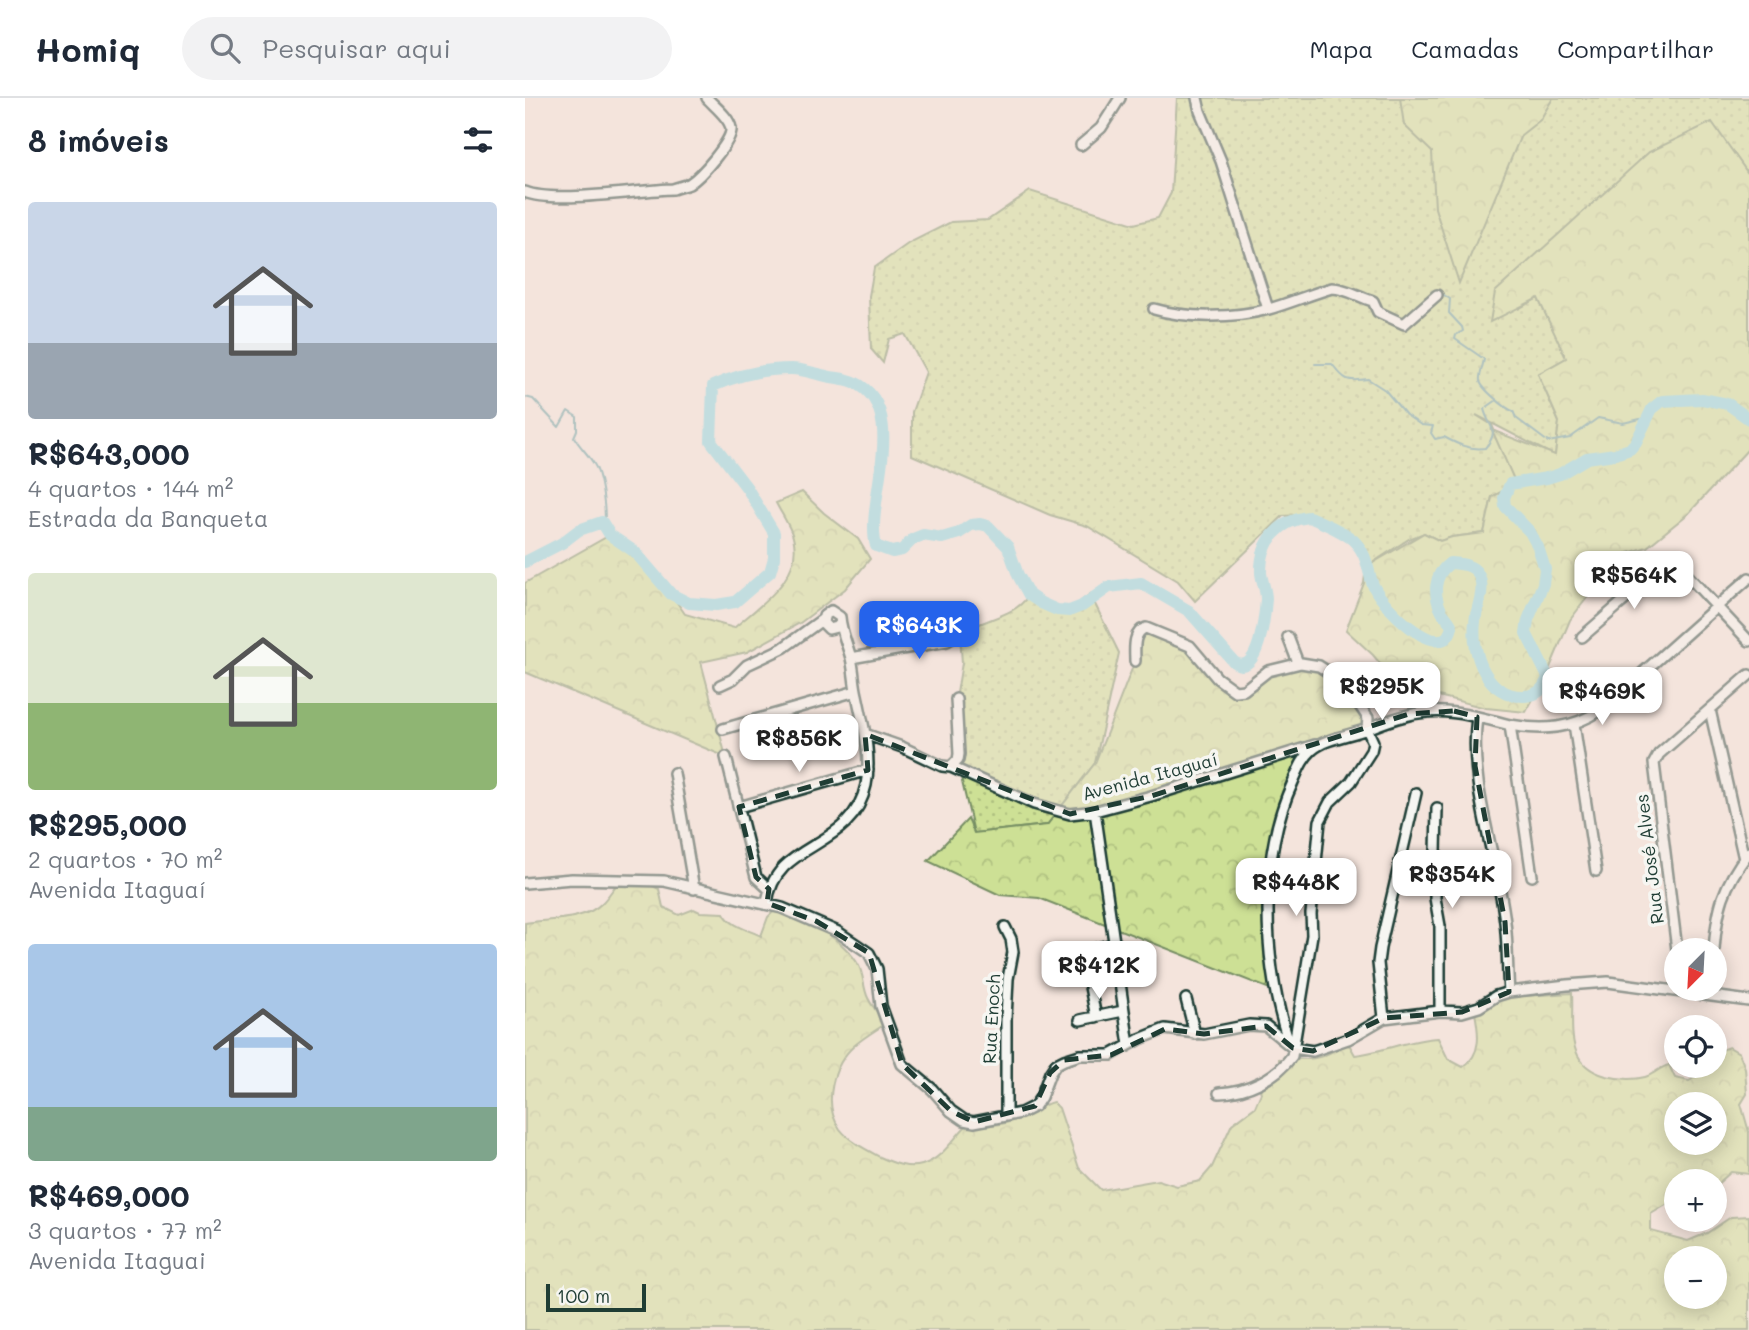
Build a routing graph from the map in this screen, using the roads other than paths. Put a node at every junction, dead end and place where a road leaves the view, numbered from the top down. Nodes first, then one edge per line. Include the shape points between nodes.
1 (707, 98) edge
2 (1120, 98) edge
3 (1198, 98) edge
4 (1081, 145) dead end
5 (525, 192) edge
6 (1437, 295) dead end
7 (1154, 309) dead end
8 (1268, 309) junction
9 (1749, 578) edge
10 (1718, 607) junction
11 (971, 626) dead end
12 (1288, 637) dead end
13 (1582, 637) dead end
14 (1749, 641) edge
15 (851, 659) junction
16 (1135, 661) dead end
17 (1298, 663) junction
18 (1749, 675) edge
19 (720, 685) dead end
20 (856, 691) junction
21 (956, 699) dead end
22 (1710, 710) junction
23 (1477, 716) junction
24 (1574, 724) junction
25 (1510, 725) junction
26 (723, 729) dead end
27 (1367, 729) junction
28 (865, 734) junction
29 (1320, 744) junction
30 (726, 757) dead end
31 (951, 766) junction
32 (867, 770) junction
33 (674, 773) dead end
34 (1416, 793) dead end
35 (740, 807) junction
36 (1437, 808) dead end
37 (1095, 811) junction
38 (1746, 855) edge
39 (1596, 871) dead end
40 (1532, 876) dead end
41 (525, 883) edge
42 (694, 888) junction
43 (769, 890) junction
44 (767, 903) junction
45 (1005, 927) dead end
46 (1676, 938) edge
47 (1715, 938) edge
48 (1116, 943) junction
49 (1056, 960) dead end
50 (1090, 986) dead end
51 (1664, 988) edge
52 (1509, 992) junction
53 (1727, 996) edge
54 (1186, 999) dead end
55 (1749, 1001) edge
56 (1123, 1011) junction
57 (1440, 1011) junction
58 (1096, 1017) junction
59 (1384, 1018) junction
60 (1080, 1020) dead end
61 (1195, 1034) junction
62 (1129, 1045) junction
63 (1291, 1045) junction
64 (1219, 1093) dead end
65 (1006, 1115) junction

1 - 5 street via 726,119 731,129 729,140 688,185 542,197
2 - 4 street via 1101,128
3 - 8 street
6 - 8 street via 1404,324 1378,312 1373,300 1342,288
7 - 8 street via 1200,316
9 - 10 street
10 - 13 street via 1672,559
10 - 14 street
10 - 24 street via 1601,710
11 - 15 street via 947,641
12 - 17 street
15 - 19 street via 840,624 829,629 823,620
15 - 20 street
16 - 17 street via 1137,634 1146,628 1190,646 1217,678 1235,691 1244,690 1268,671
17 - 27 street via 1319,666 1344,682 1368,718
18 - 22 street
20 - 26 street
20 - 28 street
21 - 31 street via 959,754
22 - 38 street
22 - 46 street, Rua José Alves via 1659,754 1654,764
23 - 25 street
23 - 27 street via 1423,711
23 - 52 street via 1475,766 1505,922
24 - 25 street via 1534,730
24 - 39 street
25 - 40 street
27 - 29 street, Avenida Itaguaí
27 - 63 street via 1373,742 1371,751 1320,821 1312,935
28 - 31 street, Avenida Itaguaí
28 - 32 street
29 - 37 street, Avenida Itaguaí
29 - 63 street via 1303,760 1284,801 1272,849 1268,924 1275,991
30 - 35 street
31 - 37 street, Avenida Itaguaí via 1034,804 1070,814
32 - 35 street
32 - 43 street via 862,797 844,825 782,867
33 - 42 street
34 - 59 street via 1380,948
35 - 43 street via 757,877
36 - 57 street
37 - 48 street
38 - 47 street via 1724,892
41 - 42 street via 655,880
42 - 44 street
43 - 44 street
44 - 65 street via 816,921 869,953 877,969 881,1006 902,1064 951,1111 974,1122
45 - 65 street, Rua Enoch via 1013,952 1006,1019
48 - 49 street
48 - 56 street
50 - 58 street
51 - 52 street via 1608,982
52 - 57 street via 1462,1012
53 - 55 street
54 - 61 street
56 - 58 street
56 - 62 street
57 - 59 street
58 - 60 street
59 - 63 street via 1322,1049 1301,1051
61 - 62 street via 1165,1029
61 - 63 street via 1254,1024 1266,1026
62 - 65 street via 1111,1055 1080,1055 1056,1064 1035,1106
63 - 64 street via 1292,1056 1283,1068 1236,1092

